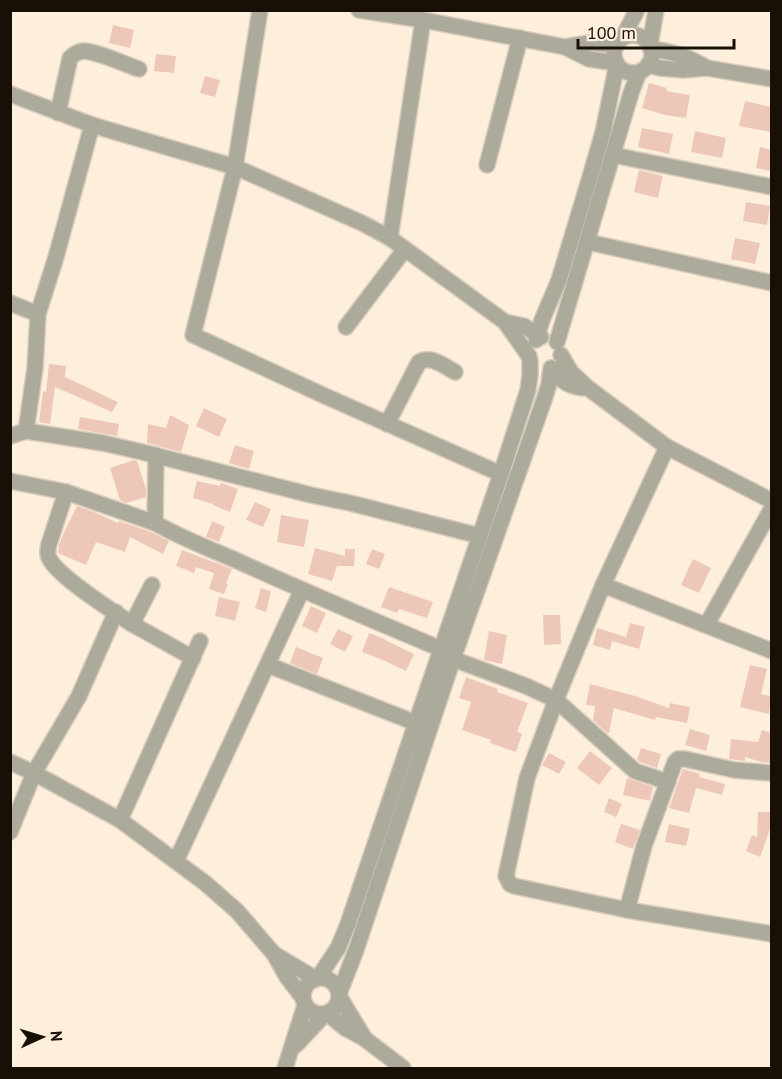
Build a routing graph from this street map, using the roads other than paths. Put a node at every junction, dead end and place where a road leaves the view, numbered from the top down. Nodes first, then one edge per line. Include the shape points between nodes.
1 (260, 10) edge
2 (359, 10) edge
3 (637, 10) edge
4 (656, 10) edge
5 (423, 20) junction
6 (520, 38) junction
7 (619, 41) junction
8 (565, 47) junction
9 (651, 47) junction
10 (616, 64) junction
11 (644, 68) junction
12 (707, 68) junction
13 (139, 69) dead end
14 (771, 79) edge
15 (10, 94) edge
16 (58, 113) junction
17 (92, 125) junction
18 (613, 155) junction
19 (487, 165) dead end
20 (235, 167) junction
21 (771, 187) edge
22 (390, 238) junction
23 (588, 242) junction
24 (405, 249) junction
25 (771, 283) edge
26 (10, 303) edge
27 (38, 314) junction
28 (505, 322) junction
29 (346, 327) dead end
30 (538, 337) junction
31 (530, 358) junction
32 (555, 358) junction
33 (455, 372) dead end
34 (567, 384) junction
35 (588, 388) junction
36 (545, 397) junction
37 (387, 424) junction
38 (26, 431) junction
39 (10, 436) edge
40 (667, 447) junction
41 (156, 455) junction
42 (501, 474) junction
43 (10, 481) edge
44 (66, 492) junction
45 (771, 501) edge
46 (771, 508) edge
47 (154, 523) junction
48 (480, 536) junction
49 (152, 585) dead end
50 (603, 585) junction
51 (302, 590) junction
52 (116, 612) junction
53 (132, 624) junction
54 (707, 624) junction
55 (200, 641) dead end
56 (771, 651) edge
57 (447, 654) junction
58 (193, 658) junction
59 (268, 664) junction
60 (556, 700) junction
61 (416, 723) junction
62 (10, 762) edge
63 (34, 773) junction
64 (771, 773) edge
65 (668, 782) junction
66 (120, 820) junction
67 (10, 832) edge
68 (176, 861) junction
69 (627, 910) junction
70 (771, 934) edge
71 (274, 954) junction
72 (317, 979) junction
73 (339, 995) junction
74 (304, 1002) junction
75 (326, 1013) junction
76 (365, 1038) junction
77 (292, 1050) junction
78 (285, 1068) edge
79 (403, 1068) edge

1 - 20 street
2 - 5 street
3 - 7 street
4 - 9 street
5 - 6 street
5 - 22 street
6 - 8 street
6 - 19 street
7 - 8 street
7 - 9 street via 633,34
7 - 10 street via 614,54
8 - 10 street
9 - 11 street via 651,60
9 - 12 street via 675,52
10 - 11 street via 627,72
10 - 30 street via 603,132
11 - 12 street
11 - 18 street via 631,93
12 - 14 street
13 - 16 street via 96,54 76,53 70,58
15 - 16 street
16 - 17 street
17 - 20 street
17 - 27 street
18 - 21 street
18 - 23 street
20 - 22 street
20 - 37 street via 193,335
22 - 24 street
23 - 25 street
23 - 32 street
24 - 28 street
24 - 29 street
26 - 27 street
27 - 38 street
28 - 30 street via 524,326
28 - 31 street
30 - 31 street via 531,344
30 - 32 street via 550,338
31 - 32 street via 534,365 545,369
31 - 42 street via 528,390
32 - 34 street via 556,374
32 - 35 street
32 - 36 street
33 - 37 street via 431,360 422,360
34 - 35 street
34 - 36 street
35 - 40 street
36 - 57 street
37 - 42 street
38 - 39 street
38 - 41 street
40 - 45 street
40 - 50 street
41 - 47 street
41 - 48 street
42 - 48 street
43 - 44 street
44 - 47 street
44 - 52 street via 49,544 49,558 68,579
46 - 54 street
47 - 51 street
48 - 57 street
49 - 53 street
50 - 54 street
50 - 60 street
51 - 57 street
51 - 59 street
52 - 53 street
52 - 63 street via 79,696
53 - 58 street
54 - 56 street
55 - 58 street
57 - 60 street
57 - 61 street
57 - 73 street
58 - 66 street
59 - 61 street
59 - 68 street
60 - 65 street via 635,771
60 - 69 street via 527,778 507,880 514,886
61 - 72 street via 348,924 338,948
62 - 63 street
63 - 66 street
63 - 67 street
64 - 65 street via 678,759
65 - 69 street via 644,846
66 - 68 street
68 - 71 street via 222,897
69 - 70 street
71 - 72 street
71 - 74 street
72 - 73 street via 334,983
72 - 74 street via 306,986
73 - 75 street via 336,1007
73 - 76 street
74 - 75 street via 314,1012
74 - 77 street
75 - 76 street
75 - 77 street
76 - 79 street
77 - 78 street

